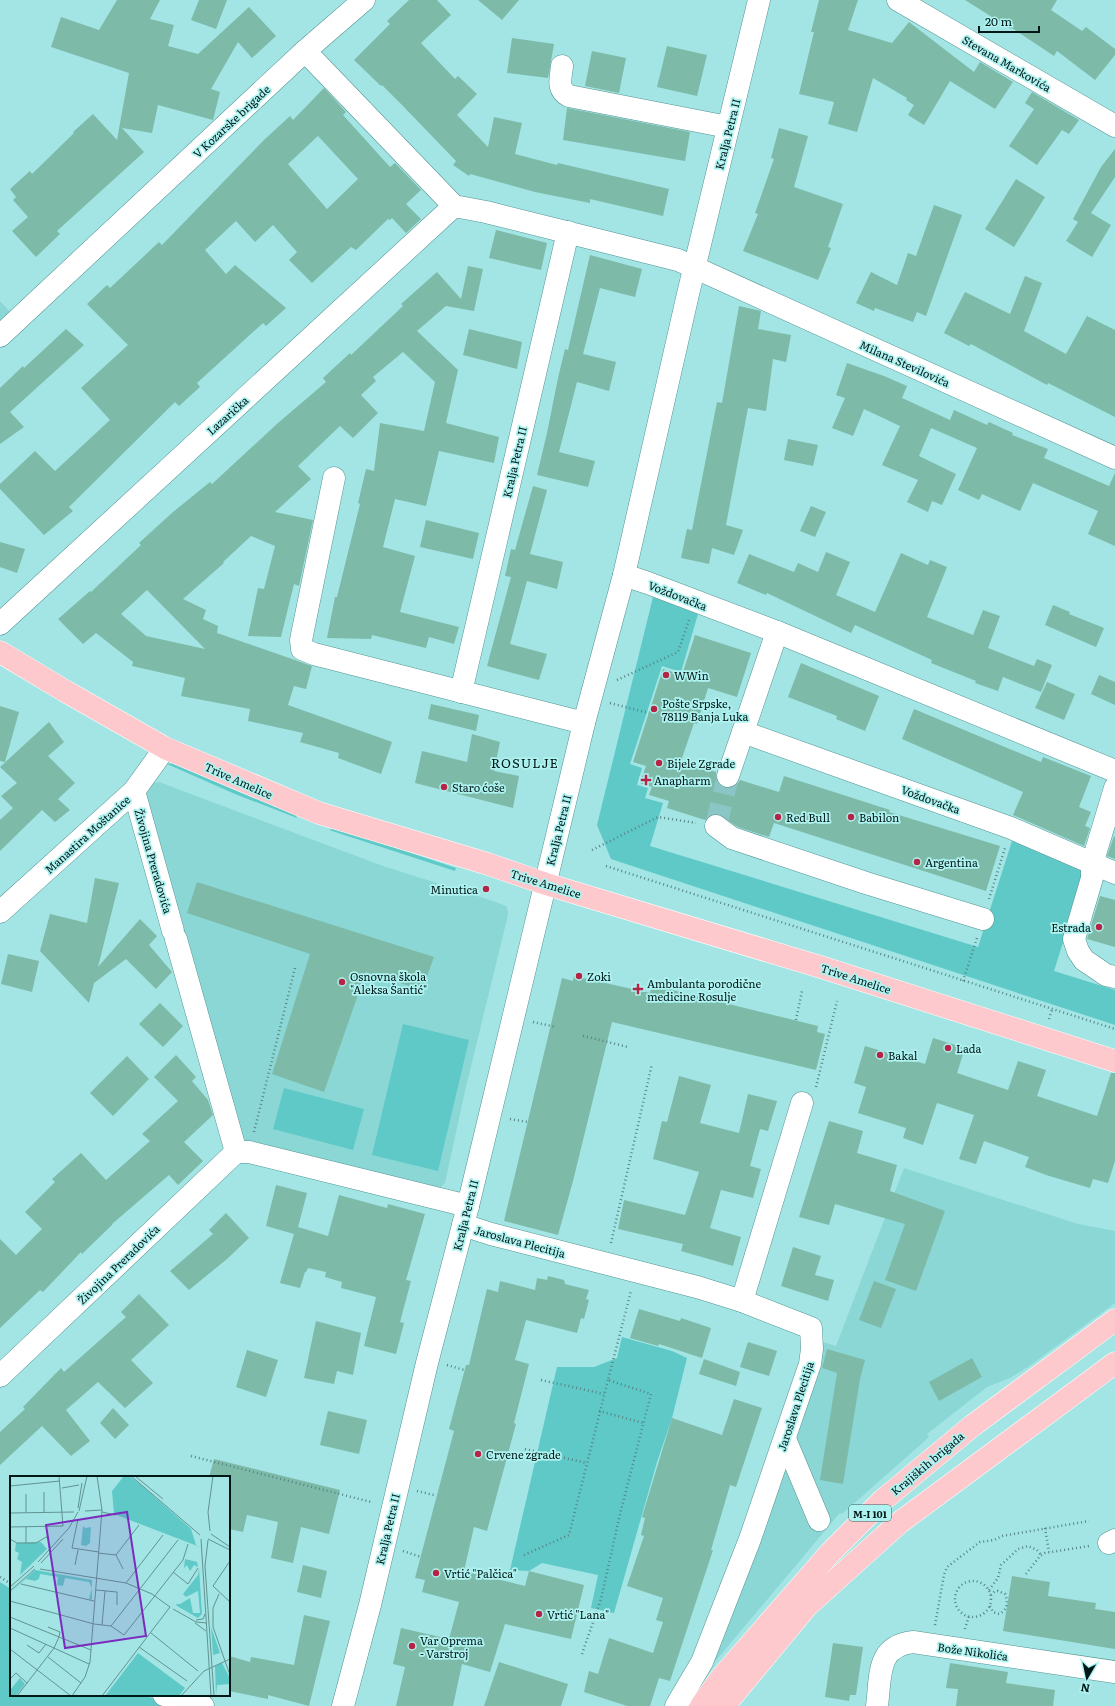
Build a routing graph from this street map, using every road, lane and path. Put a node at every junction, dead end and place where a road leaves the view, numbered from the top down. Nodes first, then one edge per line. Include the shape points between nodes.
1 (364, 0) edge
2 (760, 0) edge
3 (898, 0) edge
4 (305, 51) junction
5 (562, 66) dead end
6 (1115, 126) edge
7 (728, 127) junction
8 (454, 206) junction
9 (568, 232) junction
10 (695, 268) junction
11 (0, 336) edge
12 (1115, 458) edge
13 (334, 478) dead end
14 (624, 575) junction
15 (691, 614) dead end
16 (0, 624) edge
17 (777, 632) junction
18 (0, 652) edge
19 (611, 682) dead end
20 (461, 692) junction
21 (606, 702) dead end
22 (649, 713) dead end
23 (584, 723) junction
24 (744, 732) junction
25 (165, 748) junction
26 (1115, 771) edge
27 (728, 776) tunnel mouth
28 (1115, 788) edge
29 (134, 791) junction
30 (716, 826) joint
31 (1011, 828) junction
32 (592, 850) dead end
33 (1092, 864) junction
34 (606, 866) dead end
35 (1115, 873) edge
36 (546, 884) junction
37 (0, 912) edge
38 (983, 919) joint
39 (970, 962) dead end
40 (295, 968) dead end
41 (1115, 977) edge
42 (963, 981) junction
43 (802, 991) dead end
44 (837, 1001) dead end
45 (796, 1020) dead end
46 (529, 1021) dead end
47 (556, 1027) dead end
48 (1115, 1029) edge
49 (583, 1036) dead end
50 (628, 1047) dead end
51 (1115, 1061) edge
52 (652, 1064) dead end
53 (806, 1096) joint
54 (506, 1118) dead end
55 (528, 1122) dead end
56 (242, 1152) junction
57 (465, 1216) junction
58 (605, 1263) junction
59 (637, 1272) junction
60 (742, 1301) junction
61 (1115, 1320) edge
62 (1115, 1363) edge
63 (447, 1365) dead end
64 (464, 1370) dead end
65 (0, 1376) edge
66 (541, 1380) dead end
67 (608, 1380) junction
68 (604, 1394) junction
69 (600, 1411) junction
70 (643, 1423) junction
71 (785, 1439) junction
72 (525, 1449) dead end
73 (190, 1456) dead end
74 (587, 1463) junction
75 (417, 1491) dead end
76 (434, 1495) dead end
77 (371, 1502) dead end
78 (819, 1520) dead end
79 (1088, 1521) dead end
80 (1045, 1528) junction
81 (1112, 1542) edge
82 (402, 1551) dead end
83 (1049, 1552) junction
84 (524, 1555) dead end
85 (1041, 1555) junction
86 (421, 1556) dead end
87 (1026, 1574) dead end
88 (0, 1577) edge
89 (10, 1583) edge
90 (989, 1590) junction
91 (991, 1595) junction
92 (990, 1606) junction
93 (943, 1627) dead end
94 (582, 1654) dead end
95 (1115, 1672) edge
96 (168, 1696) edge
97 (203, 1706) edge
98 (343, 1706) edge
99 (676, 1706) edge
100 (701, 1706) edge
101 (724, 1706) edge
102 (877, 1706) edge

1 - 4 street, V Kozarske brigade
2 - 7 street, Kralja Petra II
3 - 6 street, Stevana Markovića
4 - 8 street
4 - 11 street, V Kozarske brigade
5 - 7 street via 561,89 569,96
7 - 10 street, Kralja Petra II
8 - 9 street
8 - 16 street, Lazarička
9 - 10 street via 670,258
9 - 20 street, Kralja Petra II
10 - 12 street, Milana Stevilovića
10 - 14 street, Kralja Petra II
13 - 20 street via 301,640 302,649
14 - 17 street, Voždovačka
14 - 23 street, Kralja Petra II
15 - 19 path via 678,652
17 - 24 street
17 - 26 street, Voždovačka
18 - 25 main road, Trive Amelice
20 - 23 street
21 - 22 path
23 - 36 street, Kralja Petra II
24 - 27 street
24 - 31 street, Voždovačka
25 - 29 street, Manastira Moštanice
25 - 36 main road, Trive Amelice via 319,813
28 - 33 street
29 - 37 street, Manastira Moštanice
29 - 56 street, Živojina Preradovića
30 - 32 path via 658,816
30 - 38 street via 732,838
31 - 33 street, Voždovačka
31 - 38 path
33 - 35 street, Voždovačka
33 - 41 street via 1092,878 1074,939 1084,960 1106,975
34 - 42 path
36 - 51 main road, Trive Amelice via 824,968
36 - 57 street, Kralja Petra II
39 - 42 path
40 - 56 path
42 - 48 path
43 - 45 path
44 - 53 path via 816,1087
46 - 47 path
49 - 50 path
52 - 58 path
53 - 60 street
54 - 55 path
56 - 57 street
56 - 65 street, Živojina Preradovića
57 - 58 street, Jaroslava Plecitija via 491,1234
57 - 98 street, Kralja Petra II via 423,1378 366,1622
58 - 59 street, Jaroslava Plecitija
59 - 60 street, Jaroslava Plecitija
59 - 67 path
60 - 71 street, Jaroslava Plecitija via 811,1328 810,1364
61 - 100 main road, Krajiških brigada / M-I 101 via 972,1426 883,1500 830,1553 721,1678
62 - 101 main road, M-I 101 via 898,1523 807,1606
63 - 64 path
66 - 68 path
67 - 68 path
67 - 70 path via 651,1394
68 - 69 path
69 - 70 path
69 - 74 path
70 - 94 path via 601,1598
71 - 78 street
71 - 99 street, Jaroslava Plecitija via 750,1539 704,1655
72 - 74 path
73 - 77 path
74 - 84 path via 569,1535
75 - 76 path
79 - 80 path
80 - 83 path
80 - 93 path via 980,1542 947,1567 935,1625
81 - 83 path
82 - 86 path
83 - 85 path
85 - 87 path
85 - 90 path via 1028,1546 1018,1549 1001,1565 998,1578
88 - 89 path
90 - 91 path
90 - 92 path via 980,1582 970,1581 960,1586 955,1600 962,1613 972,1616 982,1614
91 - 92 path
91 - 92 path via 1003,1592 1008,1604 999,1614 993,1612
95 - 102 street, Bože Nikolića via 913,1642 904,1643 886,1656 882,1666
96 - 97 street

